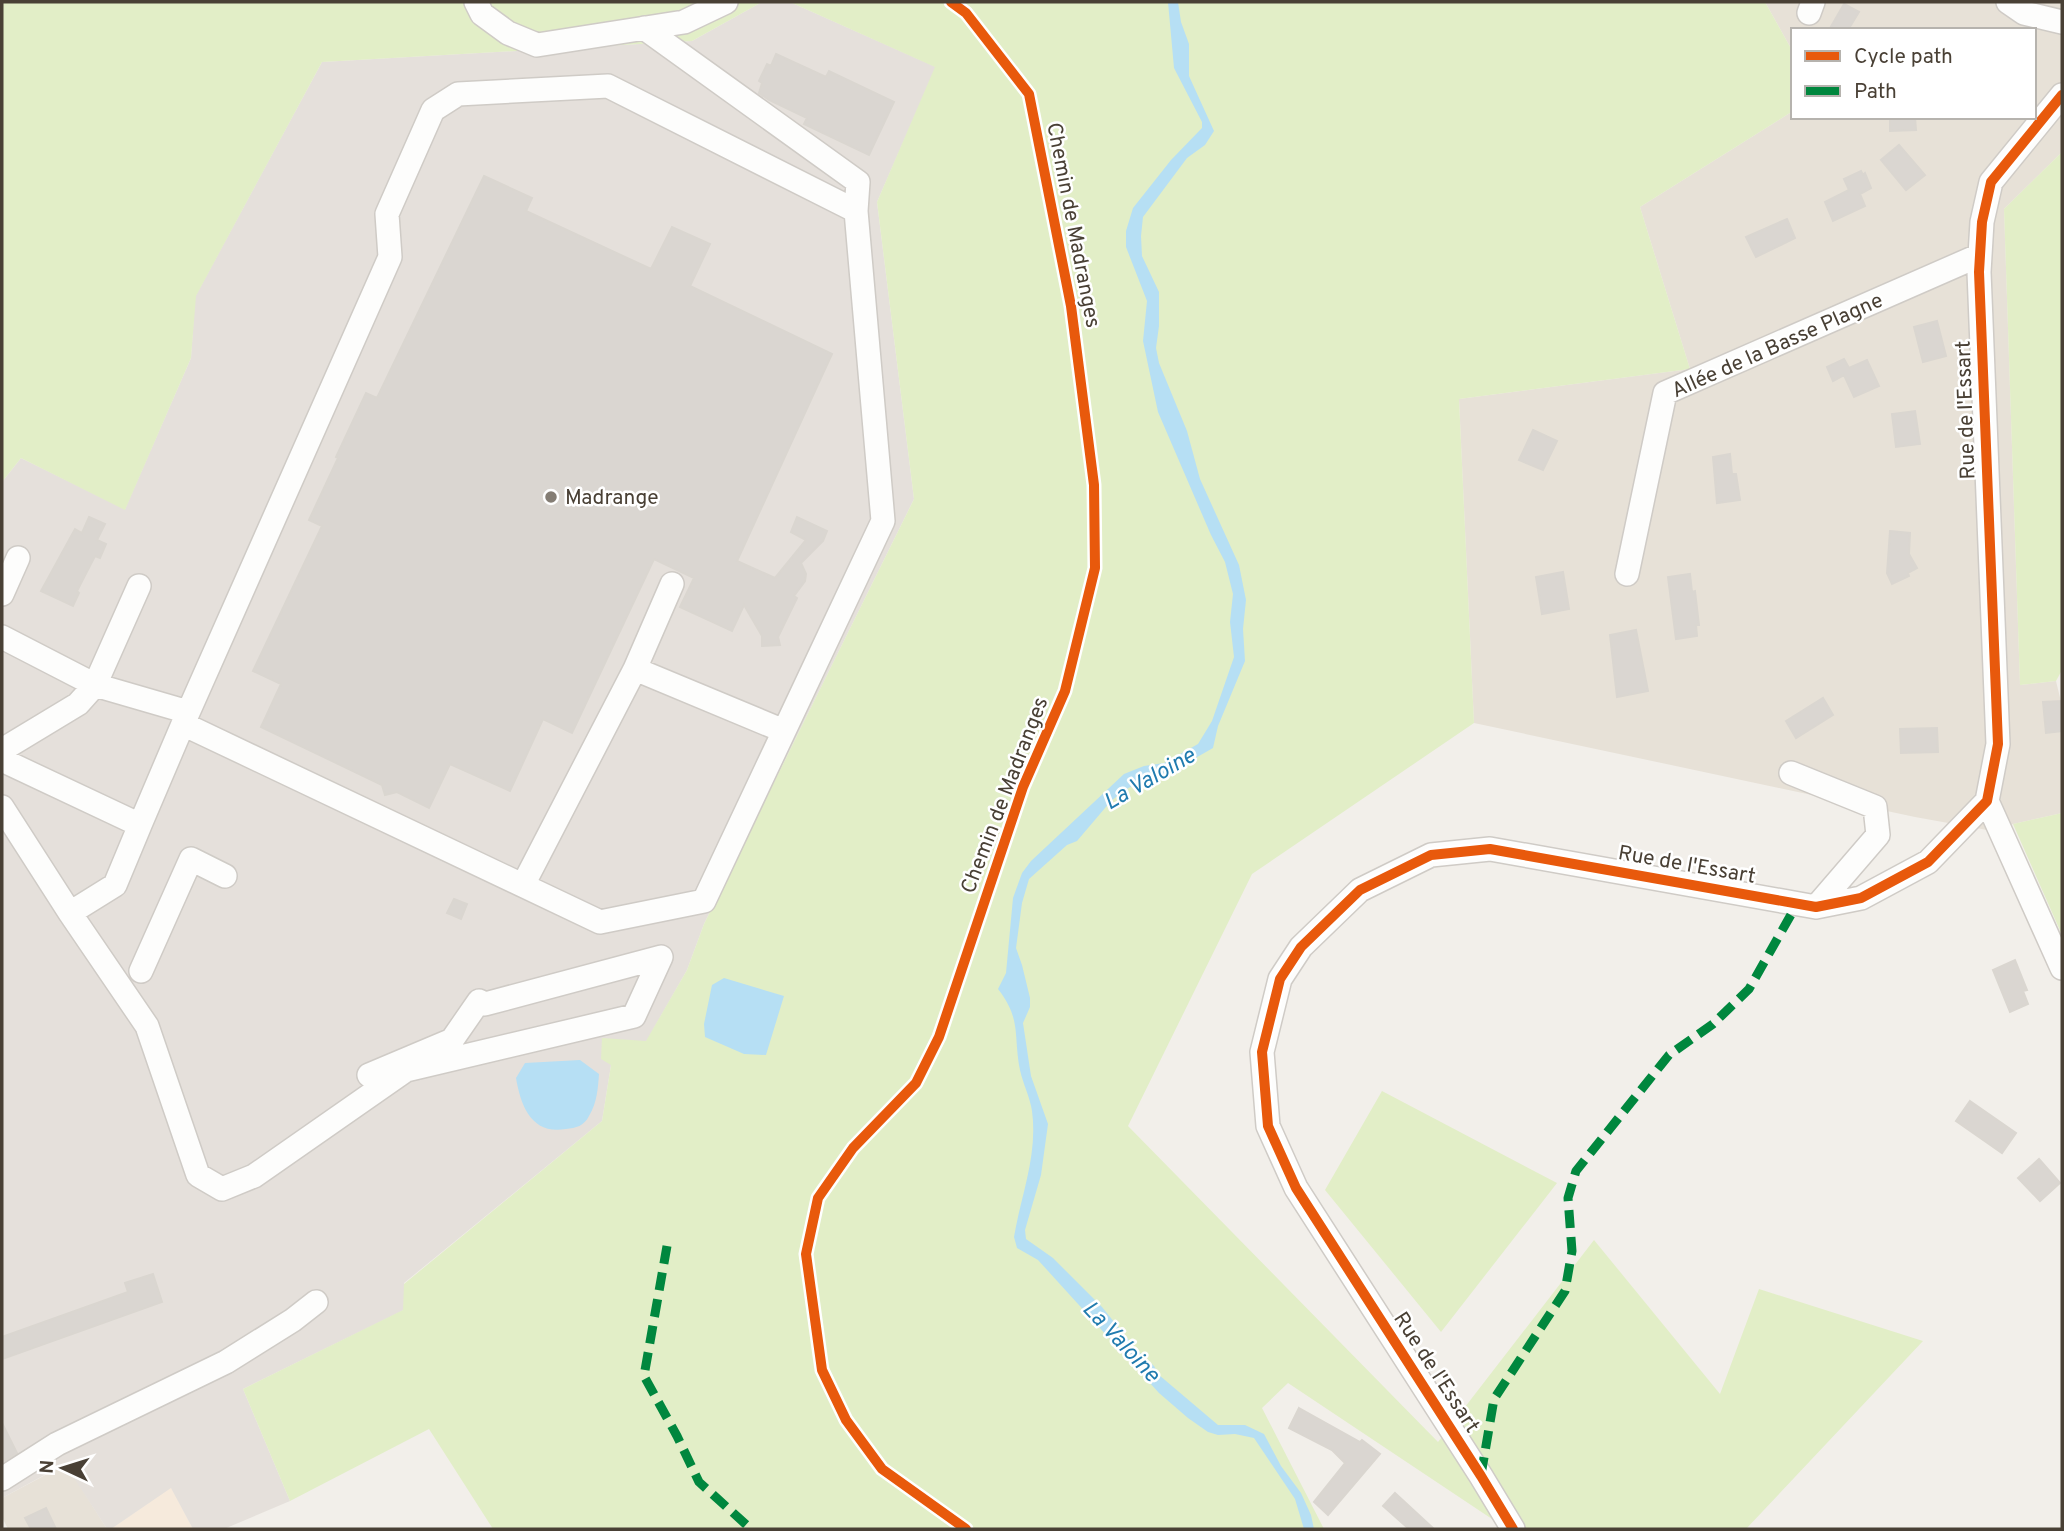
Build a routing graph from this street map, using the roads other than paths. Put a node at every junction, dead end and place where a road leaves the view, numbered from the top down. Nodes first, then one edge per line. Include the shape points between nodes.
1 (476, 2) edge
2 (726, 2) edge
3 (2008, 2) edge
4 (2062, 22) edge
5 (644, 28) junction
6 (2062, 95) edge
7 (856, 211) junction
8 (1980, 255) junction
9 (18, 558) dead end
10 (1627, 574) dead end
11 (673, 584) dead end
12 (139, 586) dead end
13 (2, 594) edge
14 (2, 637) edge
15 (635, 669) junction
16 (95, 685) junction
17 (185, 718) junction
18 (784, 731) junction
19 (2, 750) edge
20 (2, 760) edge
21 (1791, 773) dead end
22 (1987, 801) junction
23 (2, 807) edge
24 (141, 825) junction
25 (225, 876) dead end
26 (523, 885) junction
27 (1815, 908) junction
28 (70, 913) junction
29 (2062, 968) edge
30 (141, 971) dead end
31 (369, 1075) dead end
32 (316, 1301) dead end
33 (2, 1479) edge
34 (1513, 1529) edge

1 - 5 street via 482,14 508,33 537,45
2 - 5 street via 684,22
3 - 4 street via 2024,13
5 - 7 street via 858,183
6 - 8 street, Rue de l'Essart via 1991,182
7 - 17 street via 608,86 458,94 433,110 387,214 390,257
7 - 18 street via 883,521
8 - 10 street, Allée de la Basse Plagne via 1665,393
8 - 22 street, Rue de l'Essart via 1998,744
9 - 13 street
11 - 15 street
12 - 16 street
14 - 16 street
15 - 18 street
15 - 26 street
16 - 17 street
16 - 19 street via 78,704
17 - 24 street
17 - 26 street
18 - 26 street via 704,901 600,922
20 - 24 street
21 - 27 street via 1875,807 1878,835
22 - 27 street, Rue de l'Essart via 1928,862 1861,898
22 - 29 street
23 - 28 street
24 - 28 street via 116,885
25 - 30 street via 191,859
27 - 34 street, Rue de l'Essart via 1490,849 1431,855 1360,890 1301,947 1280,979 1262,1052 1269,1126 1296,1188
28 - 31 street via 148,1026 198,1175 222,1189 254,1177 406,1070 634,1016 661,957 485,1004 479,1001 452,1040
32 - 33 street via 226,1362 57,1444

